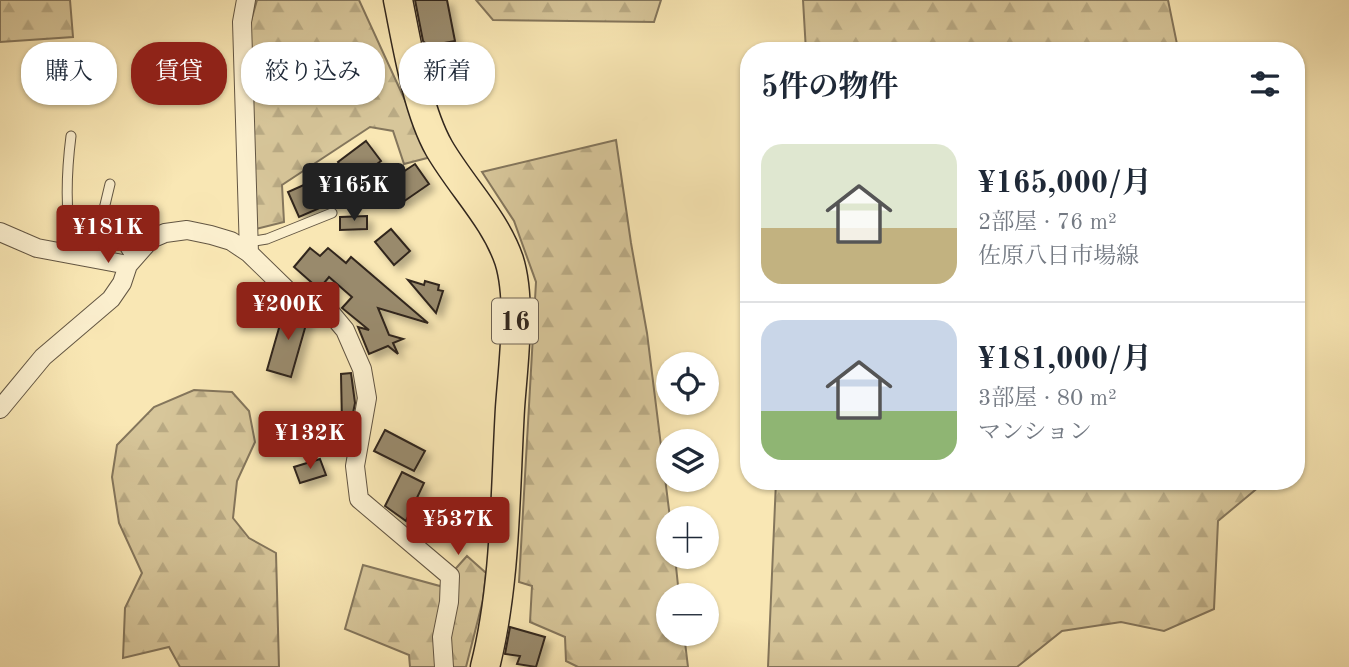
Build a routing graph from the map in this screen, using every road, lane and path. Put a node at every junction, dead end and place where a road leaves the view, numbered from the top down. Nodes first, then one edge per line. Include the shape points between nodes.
1 (246, 0) edge
2 (398, 0) edge
3 (71, 136) dead end
4 (110, 184) dead end
5 (332, 213) dead end
6 (0, 232) edge
7 (249, 247) junction
8 (73, 254) junction
9 (130, 262) junction
10 (0, 409) edge
11 (444, 667) edge
12 (485, 667) edge

1 - 7 street via 242,22
2 - 12 main road, 16 via 409,59 437,145 502,244 514,279 502,544
3 - 8 lane via 67,172
4 - 9 lane via 104,209
5 - 7 lane
6 - 8 street via 37,248
7 - 9 street via 187,230 151,239
7 - 11 street via 290,293 330,312 345,330 362,369 367,398 355,466 359,499 450,576 442,637
8 - 9 street
9 - 10 street via 111,299 43,357

